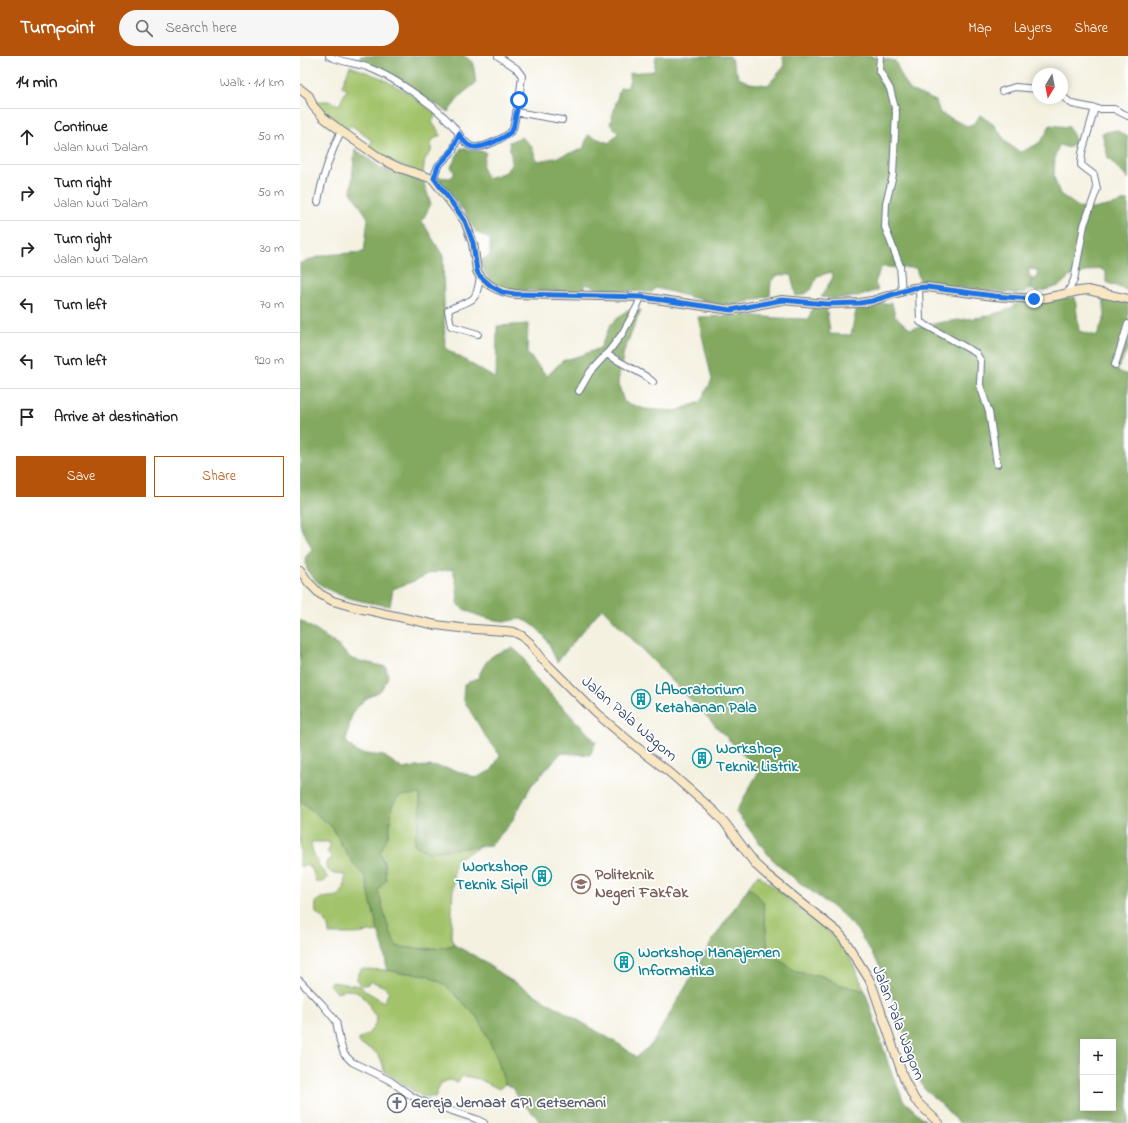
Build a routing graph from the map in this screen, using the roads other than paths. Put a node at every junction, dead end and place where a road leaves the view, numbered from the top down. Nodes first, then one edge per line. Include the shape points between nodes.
1 (329, 56) edge
2 (498, 56) edge
3 (880, 56) edge
4 (1032, 88) edge
5 (300, 89) edge
6 (1002, 91) dead end
7 (1068, 101) edge
8 (1096, 108) junction
9 (516, 112) junction
10 (1128, 116) edge
11 (562, 120) dead end
12 (341, 131) junction
13 (459, 134) junction
14 (434, 178) junction
15 (318, 202) dead end
16 (480, 276) junction
17 (919, 288) junction
18 (902, 292) junction
19 (1067, 294) junction
20 (641, 297) junction
21 (1128, 299) edge
22 (1128, 324) edge
23 (478, 334) dead end
24 (606, 354) junction
25 (1116, 365) dead end
26 (654, 382) dead end
27 (579, 391) dead end
28 (997, 464) dead end
29 (300, 570) edge
30 (300, 981) edge
31 (484, 1123) edge
32 (939, 1123) edge

1 - 13 street via 378,71 415,93 435,108
2 - 9 street via 516,68 522,76
3 - 18 street via 879,70 890,89 896,112 893,175 886,204 885,227 900,266
4 - 6 street via 1015,87
5 - 12 main road via 309,96 317,111
7 - 8 street via 1072,104
8 - 10 street via 1114,109
8 - 19 street via 1082,153 1081,165 1094,175 1097,189 1084,225 1074,280
9 - 11 street
9 - 13 street via 510,133 481,147 470,146
12 - 14 main road via 390,164
12 - 15 street via 330,155
13 - 14 street via 452,151 438,166
14 - 16 main road via 465,221 472,237
16 - 20 main road via 491,286 508,293
16 - 23 street via 476,296 471,301 448,310 451,326
17 - 18 main road
17 - 19 main road via 1023,298
17 - 28 street via 920,322 976,353 981,362 980,385 989,412
18 - 20 main road via 860,303 827,304 782,300 731,310
19 - 21 main road via 1088,290
20 - 24 street via 622,334
22 - 25 street
24 - 26 street
24 - 27 street via 590,372
29 - 32 main road, Jalan Pala Wagom via 320,594 333,601 436,625 514,632 528,640 543,660 596,713 714,812 756,865 833,927 844,939 873,988 911,1093
30 - 31 street via 336,1021 344,1054 352,1062 389,1080 414,1097

